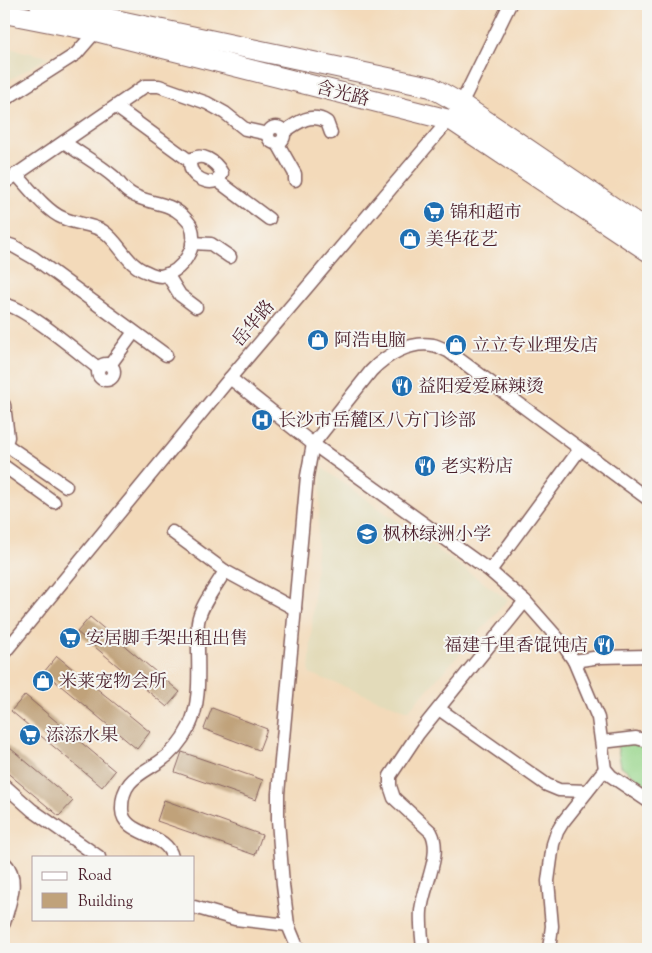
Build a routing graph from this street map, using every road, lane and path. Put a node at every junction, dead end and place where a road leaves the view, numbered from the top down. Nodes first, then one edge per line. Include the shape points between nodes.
1 (40, 4) edge
2 (510, 4) edge
3 (4, 13) edge
4 (96, 31) junction
5 (4, 100) edge
6 (116, 107) junction
7 (455, 112) junction
8 (284, 132) junction
9 (331, 133) dead end
10 (268, 134) junction
11 (64, 142) junction
12 (278, 144) junction
13 (190, 160) junction
14 (16, 174) junction
15 (295, 180) dead end
16 (218, 181) junction
17 (4, 183) edge
18 (269, 220) dead end
19 (648, 231) edge
20 (4, 243) edge
21 (192, 243) junction
22 (648, 251) edge
23 (230, 257) dead end
24 (166, 274) junction
25 (4, 305) edge
26 (196, 307) dead end
27 (134, 332) junction
28 (166, 355) dead end
29 (230, 378) junction
30 (4, 405) edge
31 (313, 444) junction
32 (5, 446) edge
33 (580, 449) junction
34 (4, 466) edge
35 (66, 486) dead end
36 (648, 499) edge
37 (54, 502) dead end
38 (172, 532) dead end
39 (225, 571) junction
40 (490, 571) junction
41 (525, 601) junction
42 (295, 609) junction
43 (4, 653) edge
44 (648, 656) edge
45 (574, 661) junction
46 (439, 709) junction
47 (648, 741) edge
48 (602, 742) junction
49 (605, 769) junction
50 (4, 785) edge
51 (586, 791) junction
52 (648, 801) edge
53 (98, 856) edge
54 (172, 856) edge
55 (4, 862) edge
56 (195, 906) edge
57 (4, 923) edge
58 (288, 925) junction
59 (298, 949) edge
60 (424, 949) edge
61 (550, 949) edge

1 - 7 main road, 含光路 via 431,87
2 - 7 street, 岳华路
3 - 4 main road, 含光路
4 - 5 street via 76,54
4 - 7 main road, 含光路
6 - 10 street via 145,86 159,86 207,103 245,128
6 - 11 street
6 - 13 street
7 - 19 main road, 含光路
7 - 22 main road, 含光路
7 - 29 street, 岳华路
8 - 9 street via 298,122 318,118 327,122
8 - 10 street via 275,127
8 - 12 street via 285,137
10 - 12 street via 272,143
11 - 14 street
11 - 21 street via 114,177 130,194 181,214 191,226
12 - 15 street via 295,174
13 - 16 street via 191,169 197,176 207,182
13 - 16 street via 199,156 218,165 222,173
14 - 17 street
14 - 24 street via 61,218 101,230 112,238 133,264 145,272 160,276
16 - 18 street
20 - 27 street via 34,258
21 - 23 street via 211,244
21 - 24 street via 185,261 172,273
24 - 26 street via 180,295
25 - 27 street via 33,318 104,367
27 - 28 street
29 - 31 street
29 - 43 street, 岳华路
30 - 32 street via 8,437
31 - 33 street via 381,360 405,348 433,345 448,351
31 - 40 street
31 - 42 street
32 - 35 street
33 - 36 street
33 - 40 street
34 - 37 street
38 - 39 street
39 - 42 street
39 - 54 street via 198,621 196,708 188,728 160,761 131,780 122,799 124,820 166,846
40 - 41 street
41 - 45 street
41 - 46 street
42 - 58 street via 278,794
44 - 45 street
45 - 48 street via 598,718
46 - 51 street via 547,785 558,790
46 - 60 street via 390,776 394,798 426,827 436,846 420,912
47 - 48 street via 636,738
48 - 49 street
49 - 51 street
49 - 52 street
50 - 53 street via 32,810
51 - 61 street via 557,832 554,844 548,881 552,926
55 - 57 street via 13,874
56 - 58 street via 235,918
58 - 59 street

